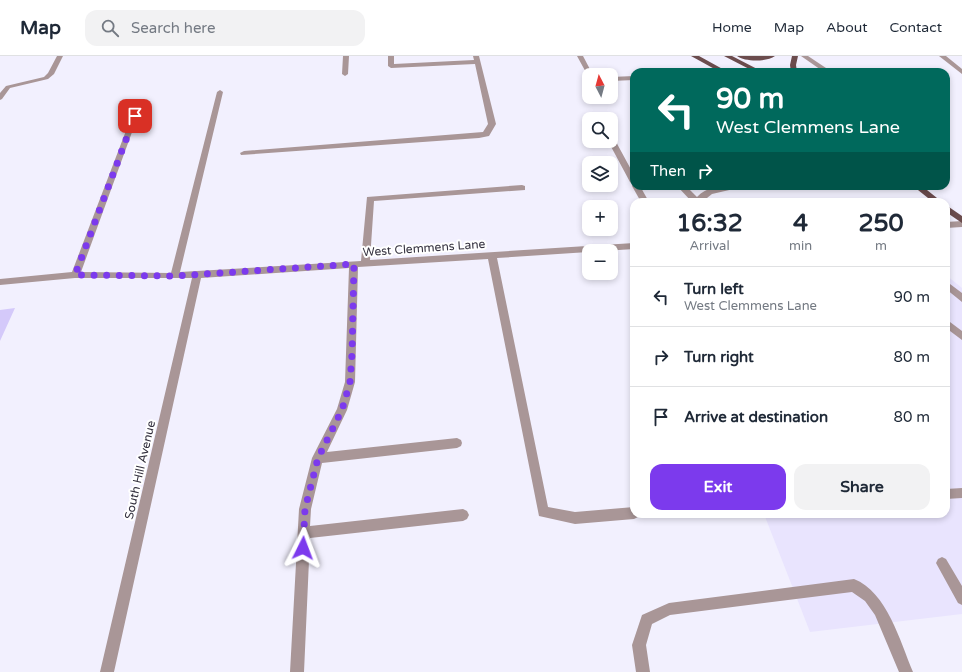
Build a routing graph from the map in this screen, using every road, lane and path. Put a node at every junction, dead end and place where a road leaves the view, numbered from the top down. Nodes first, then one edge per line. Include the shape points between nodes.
1 (60, 56) edge
2 (346, 56) edge
3 (391, 56) edge
4 (580, 56) edge
5 (694, 56) edge
6 (727, 56) edge
7 (740, 56) edge
8 (772, 56) edge
9 (795, 56) edge
10 (804, 56) edge
11 (942, 56) edge
12 (476, 59) edge
13 (586, 68) edge
14 (713, 68) edge
15 (752, 68) edge
16 (793, 68) edge
17 (823, 68) edge
18 (962, 72) edge
19 (344, 74) dead end
20 (630, 78) edge
21 (618, 79) edge
22 (220, 92) dead end
23 (0, 98) edge
24 (140, 102) dead end
25 (615, 148) edge
26 (244, 153) dead end
27 (630, 175) edge
28 (522, 188) dead end
29 (685, 190) edge
30 (717, 190) edge
31 (922, 190) edge
32 (694, 198) edge
33 (700, 198) edge
34 (933, 198) edge
35 (950, 211) edge
36 (962, 220) edge
37 (962, 224) edge
38 (950, 225) edge
39 (630, 246) edge
40 (492, 255) junction
41 (359, 264) junction
42 (197, 274) junction
43 (75, 275) junction
44 (175, 276) junction
45 (0, 282) edge
46 (950, 288) edge
47 (962, 298) edge
48 (950, 326) edge
49 (962, 336) edge
50 (457, 443) dead end
51 (318, 458) junction
52 (962, 492) edge
53 (950, 494) edge
54 (630, 513) edge
55 (463, 516) dead end
56 (304, 533) junction
57 (942, 563) dead end
58 (962, 599) edge
59 (107, 672) edge
60 (297, 672) edge
61 (644, 672) edge
62 (906, 672) edge

1 - 23 street via 51,74 46,78 8,87
2 - 19 street
3 - 12 street via 391,66
4 - 13 street
5 - 14 main road
6 - 15 main road
7 - 8 main road
9 - 16 main road
10 - 17 street
11 - 18 street
12 - 26 street via 492,124 486,134
20 - 21 street
22 - 44 street
24 - 43 street
25 - 27 street
28 - 41 street via 370,199
29 - 32 street
30 - 33 street via 708,192
31 - 34 main road
35 - 36 main road
37 - 38 street
39 - 40 street, West Clemmens Lane
40 - 41 street, West Clemmens Lane
40 - 54 street via 543,512 575,518
41 - 42 street, West Clemmens Lane
41 - 51 street via 350,382 342,410
42 - 44 street, West Clemmens Lane
42 - 59 street, South Hill Avenue
43 - 44 street, West Clemmens Lane
43 - 45 street, West Clemmens Lane
46 - 47 street
48 - 49 street
50 - 51 street
51 - 56 street via 305,509
52 - 53 street
55 - 56 street
56 - 60 street
57 - 58 street
61 - 62 street via 639,645 647,620 669,609 854,585 880,610

